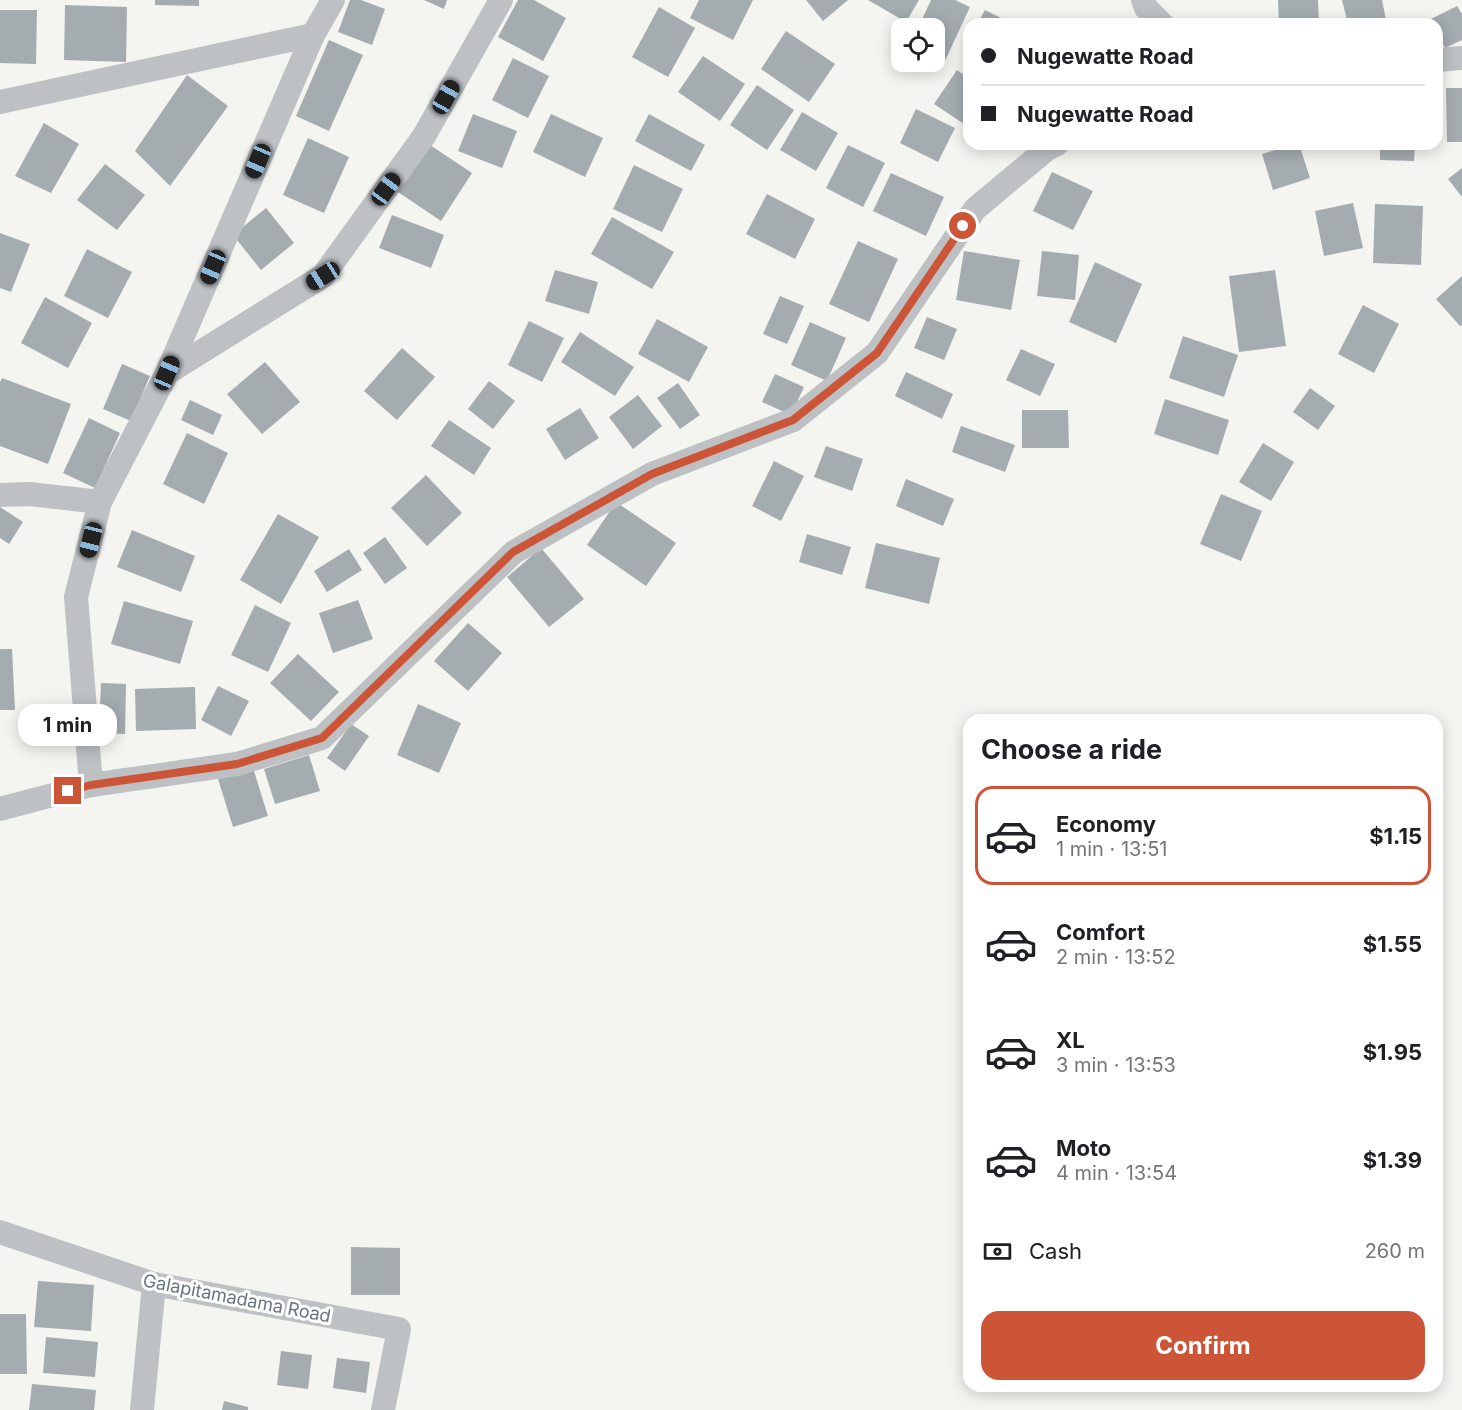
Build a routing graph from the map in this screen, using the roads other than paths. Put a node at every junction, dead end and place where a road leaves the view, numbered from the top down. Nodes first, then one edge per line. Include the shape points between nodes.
1 (333, 0) edge
2 (501, 0) edge
3 (1143, 0) edge
4 (1156, 18) edge
5 (313, 35) junction
6 (1462, 58) edge
7 (1443, 60) edge
8 (0, 102) edge
9 (1046, 150) edge
10 (167, 373) junction
11 (0, 495) edge
12 (100, 502) junction
13 (91, 785) junction
14 (0, 809) edge
15 (0, 1232) edge
16 (154, 1284) junction
17 (142, 1410) edge
18 (383, 1410) edge

1 - 5 street
2 - 10 street via 424,136 323,276
3 - 4 street
5 - 8 street
5 - 10 street
6 - 7 street
9 - 13 street via 975,208 877,353 793,420 652,474 513,552 322,738 237,764
10 - 12 street
11 - 12 street via 29,494
12 - 13 street via 76,597
13 - 14 street
15 - 16 street, Galapitamadama Road
16 - 17 street
16 - 18 street, Galapitamadama Road via 399,1329

